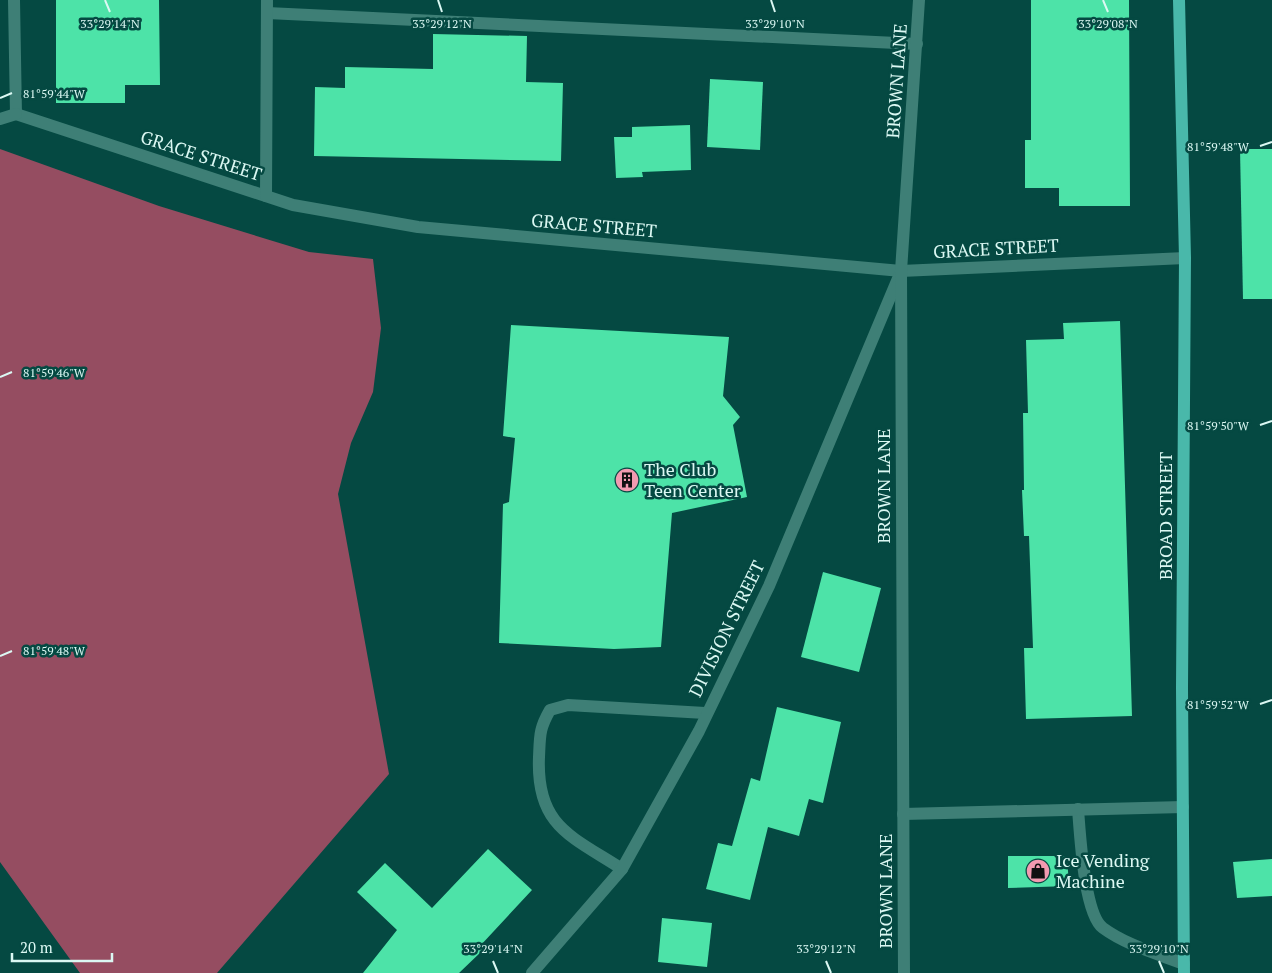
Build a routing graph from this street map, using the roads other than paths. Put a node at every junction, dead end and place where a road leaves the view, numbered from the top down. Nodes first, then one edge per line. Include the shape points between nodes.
1 (14, 0) edge
2 (267, 0) edge
3 (919, 0) edge
4 (1179, 0) edge
5 (267, 14) junction
6 (917, 44) junction
7 (16, 114) junction
8 (0, 119) edge
9 (266, 196) junction
10 (1185, 258) junction
11 (901, 271) junction
12 (705, 713) junction
13 (1183, 807) junction
14 (1078, 810) junction
15 (903, 814) junction
16 (622, 869) junction
17 (1184, 969) edge
18 (532, 973) edge
19 (904, 973) edge

1 - 7 street
2 - 5 street
3 - 6 street, BROWN LANE
4 - 10 main road, BROAD STREET
5 - 6 street
5 - 9 street
6 - 11 street, BROWN LANE
7 - 8 street
7 - 9 street, GRACE STREET
9 - 11 street, GRACE STREET via 293,205 418,228
10 - 11 street, GRACE STREET
10 - 13 main road, BROAD STREET
11 - 12 street, DIVISION STREET via 769,586
11 - 15 street, BROWN LANE
12 - 16 street, DIVISION STREET
12 - 16 street via 568,705 550,710 540,726 538,778 544,803 556,824
13 - 14 street
13 - 17 main road, BROAD STREET
14 - 15 street
14 - 17 street via 1089,900 1101,927
15 - 19 street, BROWN LANE
16 - 18 street, DIVISION STREET

